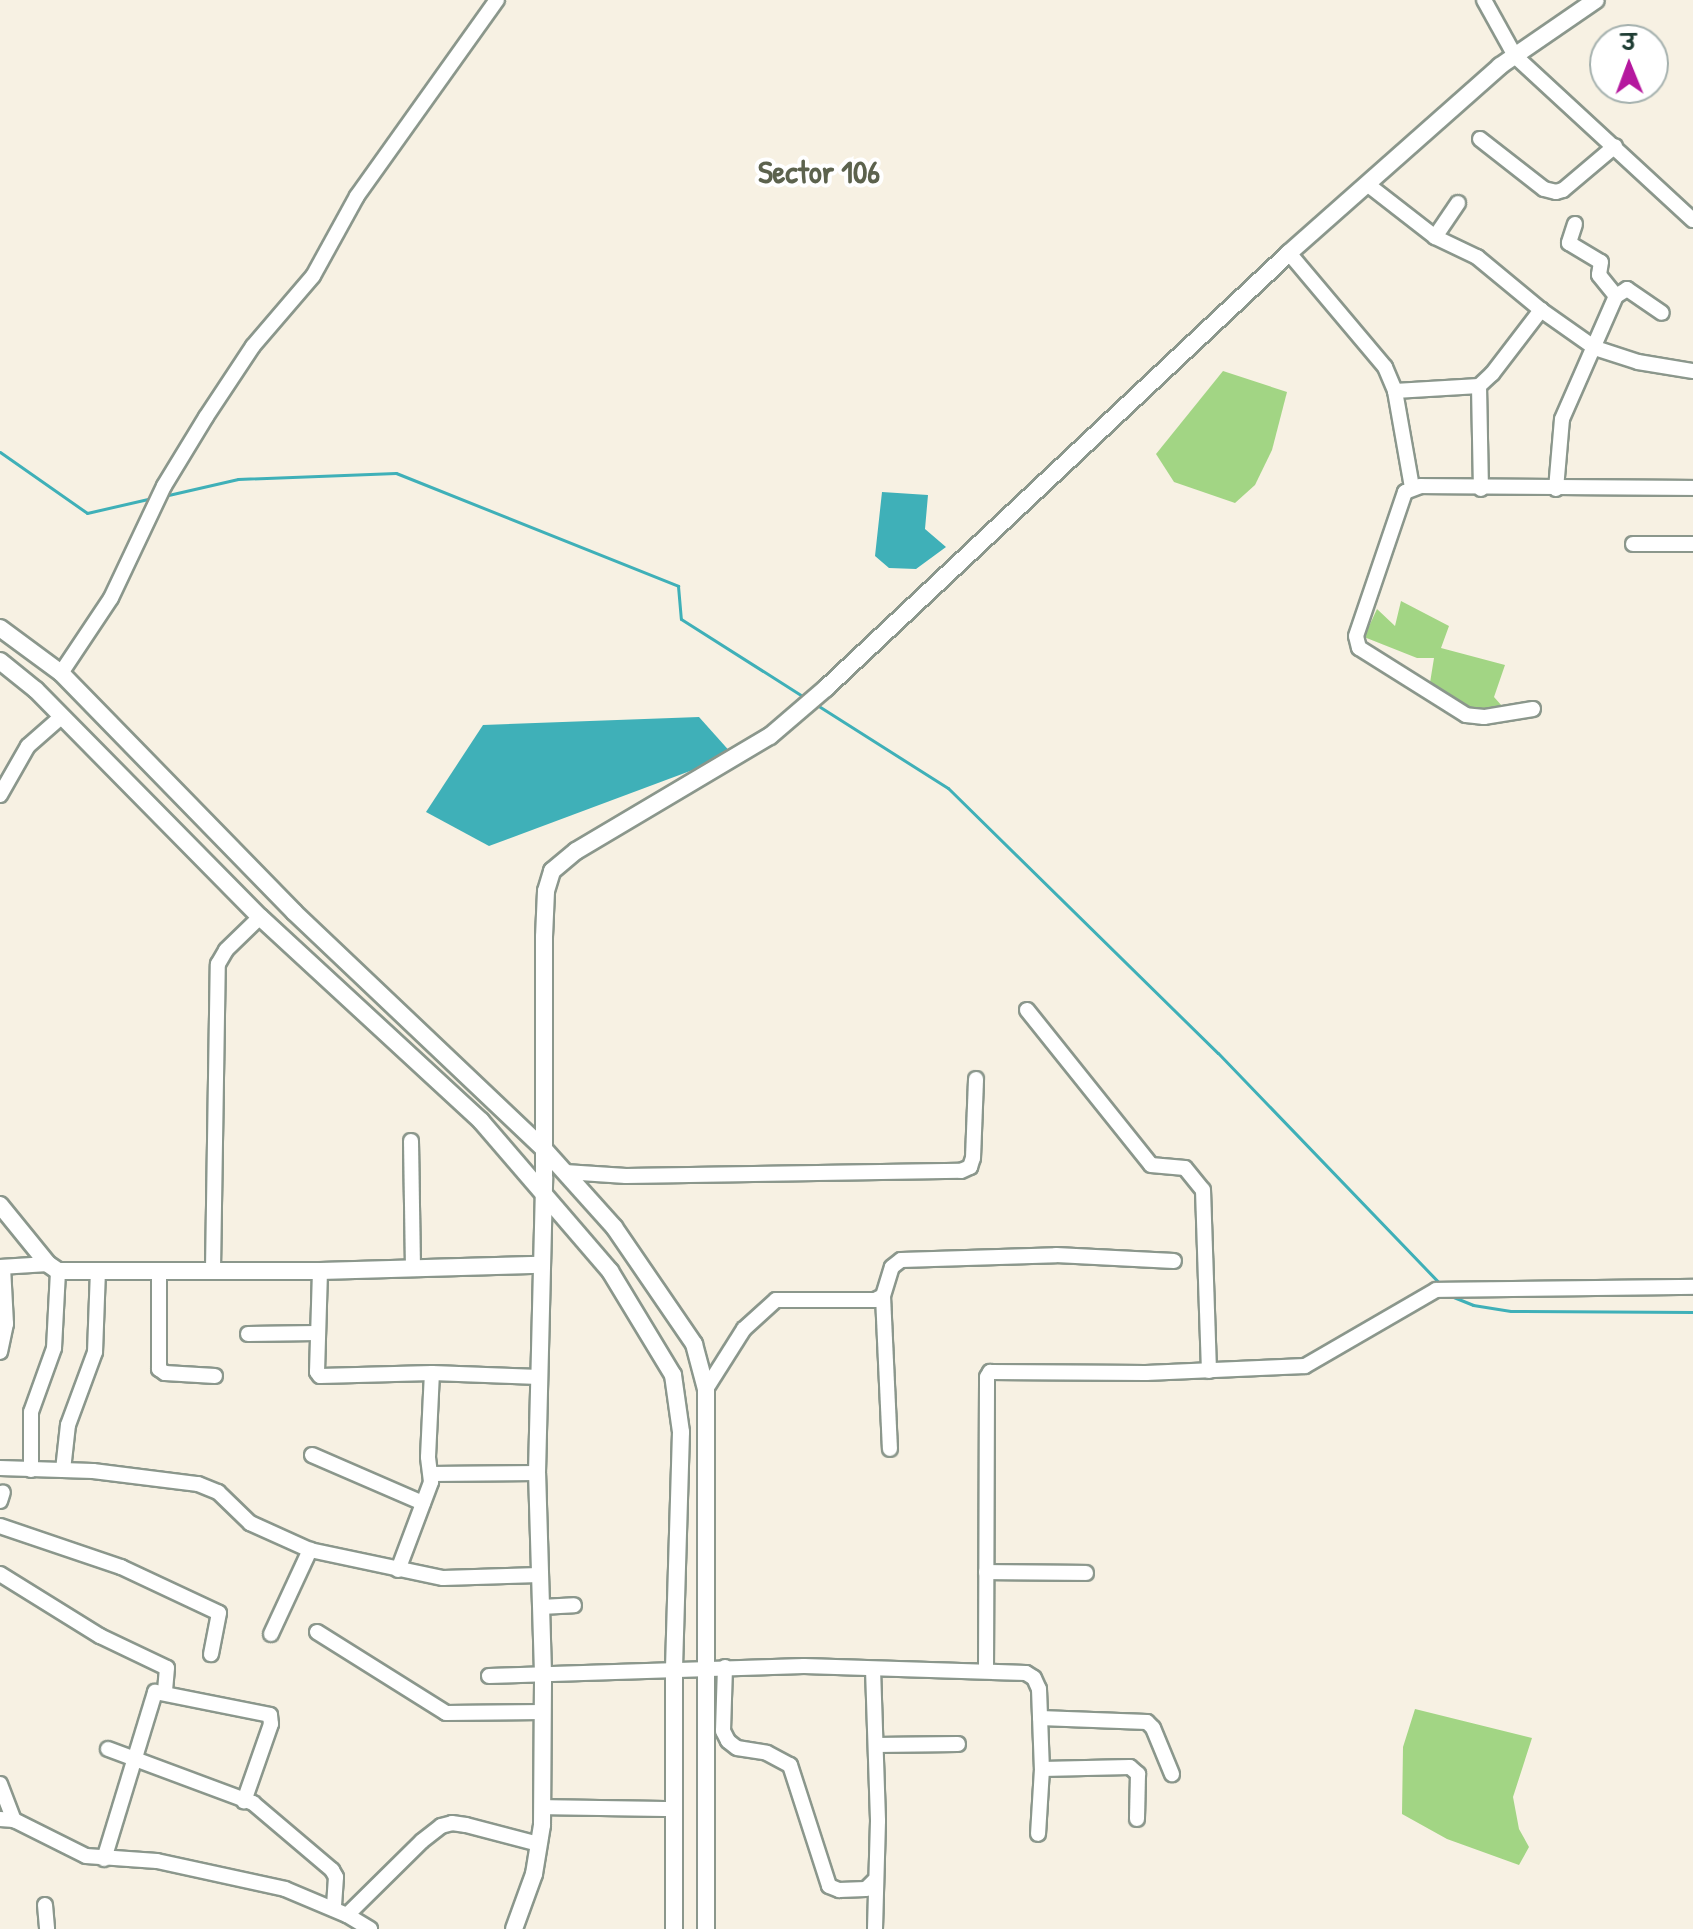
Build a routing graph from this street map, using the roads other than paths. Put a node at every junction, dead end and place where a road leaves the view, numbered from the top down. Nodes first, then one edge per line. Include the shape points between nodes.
1 (497, 0) edge
2 (1484, 0) edge
3 (1596, 0) edge
4 (1515, 56) junction
5 (1480, 139) dead end
6 (1615, 146) junction
7 (1367, 184) junction
8 (1458, 203) dead end
9 (1691, 215) edge
10 (1575, 224) dead end
11 (1435, 237) junction
12 (1289, 253) junction
13 (1616, 296) junction
14 (1541, 310) junction
15 (1662, 313) dead end
16 (1595, 348) junction
17 (1693, 371) edge
18 (1479, 386) junction
19 (1395, 391) junction
20 (1412, 487) junction
21 (1693, 488) edge
22 (1481, 489) junction
23 (1556, 489) junction
24 (1633, 544) dead end
25 (1693, 544) edge
26 (0, 628) edge
27 (0, 661) edge
28 (61, 673) junction
29 (1533, 709) dead end
30 (61, 717) junction
31 (0, 795) edge
32 (260, 917) junction
33 (1027, 1010) dead end
34 (976, 1079) dead end
35 (411, 1141) dead end
36 (544, 1149) junction
37 (565, 1172) junction
38 (544, 1191) junction
39 (0, 1205) edge
40 (1174, 1261) dead end
41 (540, 1265) junction
42 (2, 1267) edge
43 (53, 1268) junction
44 (413, 1268) junction
45 (213, 1269) junction
46 (98, 1271) junction
47 (159, 1271) junction
48 (320, 1271) junction
49 (1693, 1287) edge
50 (883, 1296) junction
51 (317, 1333) junction
52 (248, 1334) dead end
53 (0, 1352) edge
54 (1209, 1371) junction
55 (432, 1373) junction
56 (215, 1376) dead end
57 (539, 1377) junction
58 (706, 1389) junction
59 (890, 1449) dead end
60 (312, 1455) dead end
61 (0, 1468) edge
62 (31, 1470) junction
63 (63, 1470) junction
64 (537, 1473) junction
65 (431, 1474) junction
66 (423, 1503) junction
67 (0, 1526) edge
68 (310, 1550) junction
69 (398, 1570) junction
70 (986, 1572) junction
71 (1086, 1573) dead end
72 (0, 1574) edge
73 (539, 1575) junction
74 (574, 1605) dead end
75 (541, 1607) junction
76 (317, 1632) dead end
77 (271, 1634) dead end
78 (211, 1654) dead end
79 (674, 1667) junction
80 (716, 1667) junction
81 (873, 1669) junction
82 (986, 1671) junction
83 (543, 1673) junction
84 (489, 1676) dead end
85 (165, 1693) junction
86 (543, 1712) junction
87 (1040, 1718) junction
88 (958, 1744) dead end
89 (876, 1745) junction
90 (108, 1749) dead end
91 (134, 1761) junction
92 (1042, 1769) junction
93 (1172, 1774) dead end
94 (0, 1784) edge
95 (244, 1801) junction
96 (542, 1807) junction
97 (674, 1809) junction
98 (7, 1819) edge
99 (1137, 1819) dead end
100 (1038, 1834) dead end
101 (539, 1844) junction
102 (104, 1859) junction
103 (874, 1881) junction
104 (45, 1905) dead end
105 (341, 1912) junction
106 (47, 1929) edge
107 (370, 1929) edge
108 (514, 1929) edge
109 (674, 1929) edge
110 (706, 1929) edge
111 (875, 1929) edge

1 - 28 street via 357,196 313,276 253,346 206,417 164,486 111,598
2 - 4 street
3 - 4 street
4 - 6 street
4 - 7 street
5 - 6 street via 1544,189 1556,192
6 - 9 street
7 - 11 street
7 - 12 street
8 - 11 street
10 - 13 street via 1569,243 1601,262 1599,275
11 - 14 street via 1477,257
12 - 19 street via 1385,367
12 - 36 street via 808,704 757,745 576,851 552,871 544,937
13 - 15 street via 1627,289
13 - 16 street
14 - 16 street
14 - 18 street
16 - 17 street
16 - 23 street via 1562,419
18 - 19 street
18 - 22 street
19 - 20 street
20 - 22 street
20 - 29 street via 1400,499 1356,636 1359,648 1466,715
21 - 23 street
22 - 23 street
24 - 25 street
26 - 28 street
27 - 30 street
28 - 36 street via 294,912
30 - 31 street via 28,746
30 - 32 street
32 - 38 street via 462,1101
32 - 45 street via 218,964
33 - 54 street via 1151,1165 1185,1168 1203,1190
34 - 37 street via 973,1158 961,1171 626,1176
35 - 44 street
36 - 37 street
36 - 38 street
37 - 58 street via 637,1256 694,1344
38 - 41 street
38 - 79 street via 610,1271 677,1388 681,1432
39 - 43 street
40 - 50 street via 1056,1255 901,1260 892,1267
41 - 44 street
41 - 57 street
42 - 43 street
42 - 53 street via 6,1324
43 - 46 street
43 - 62 street via 54,1348 31,1412
44 - 48 street
45 - 47 street
45 - 48 street
46 - 47 street
46 - 63 street via 95,1352 68,1425
47 - 56 street via 159,1369
48 - 51 street
49 - 54 street via 1436,1290 1305,1366
50 - 58 street via 776,1300 744,1329
50 - 59 street
51 - 52 street
51 - 55 street via 320,1376
54 - 70 street via 988,1374
55 - 57 street
55 - 65 street
57 - 64 street
58 - 80 street
60 - 66 street
61 - 62 street
62 - 63 street
63 - 68 street via 209,1487 250,1523
64 - 65 street
64 - 73 street
65 - 66 street
66 - 69 street
67 - 78 street via 121,1567 219,1613
68 - 69 street
68 - 77 street
69 - 73 street via 465,1579
70 - 71 street
70 - 82 street
72 - 85 street via 100,1636 167,1668
73 - 75 street
74 - 75 street
75 - 83 street
76 - 86 street via 446,1713
79 - 80 street
79 - 83 street
79 - 97 street
80 - 81 street
80 - 103 street via 728,1741 790,1765 829,1886 866,1889
80 - 110 street
81 - 82 street
81 - 89 street
82 - 87 street via 1034,1678
83 - 84 street
83 - 86 street
85 - 91 street via 153,1694
85 - 95 street via 270,1715
86 - 96 street
87 - 92 street
87 - 93 street via 1147,1722
88 - 89 street
89 - 103 street
90 - 91 street
91 - 95 street
91 - 102 street
92 - 99 street via 1136,1770
92 - 100 street
94 - 98 street
95 - 105 street via 332,1870
96 - 97 street
96 - 101 street
97 - 109 street
98 - 102 street
101 - 105 street via 466,1825 441,1826
101 - 108 street
102 - 105 street via 146,1860 218,1873 285,1889
103 - 111 street
104 - 106 street
105 - 107 street

